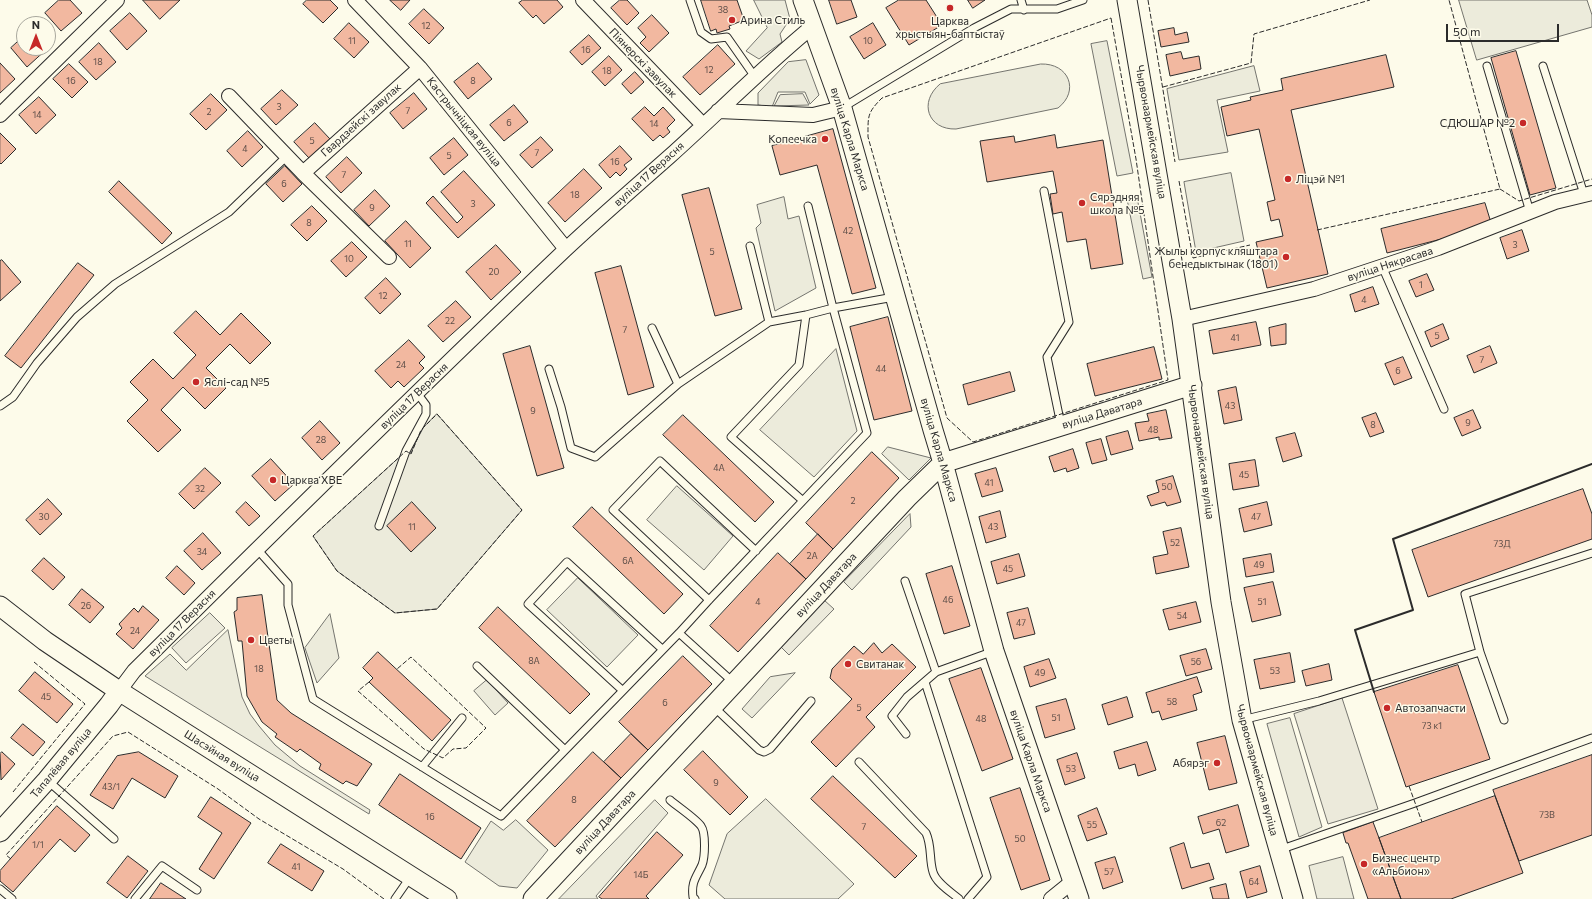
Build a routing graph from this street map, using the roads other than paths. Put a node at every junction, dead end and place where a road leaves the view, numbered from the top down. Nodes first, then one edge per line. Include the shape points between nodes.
1 (117, 0) edge
2 (355, 0) edge
3 (583, 0) edge
4 (690, 0) edge
5 (803, 0) edge
6 (1021, 0) edge
7 (1083, 0) edge
8 (1128, 0) edge
9 (1024, 10) junction
10 (812, 26) junction
11 (1487, 66) dead end
12 (1543, 66) dead end
13 (420, 68) junction
14 (754, 77) junction
15 (229, 96) dead end
16 (842, 108) junction
17 (718, 111) junction
18 (0, 115) edge
19 (704, 125) junction
20 (287, 156) junction
21 (303, 173) junction
22 (1587, 190) edge
23 (1044, 191) dead end
24 (808, 206) dead end
25 (1530, 212) junction
26 (750, 246) dead end
27 (566, 249) junction
28 (389, 258) dead end
29 (1382, 266) junction
30 (896, 297) junction
31 (833, 308) junction
32 (806, 315) junction
33 (1182, 319) junction
34 (769, 322) junction
35 (652, 328) dead end
36 (549, 369) dead end
37 (678, 384) junction
38 (1192, 385) junction
39 (417, 393) junction
40 (0, 406) edge
41 (1444, 409) dead end
42 (1061, 425) junction
43 (943, 463) junction
44 (802, 500) junction
45 (379, 526) dead end
46 (257, 549) junction
47 (756, 551) junction
48 (1592, 553) edge
49 (905, 581) dead end
50 (709, 600) junction
51 (0, 606) edge
52 (680, 633) junction
53 (662, 650) junction
54 (994, 651) junction
55 (1480, 652) junction
56 (477, 666) dead end
57 (936, 672) junction
58 (925, 682) junction
59 (734, 683) junction
60 (622, 690) junction
61 (119, 691) junction
62 (810, 701) dead end
63 (713, 706) junction
64 (462, 718) dead end
65 (1242, 720) junction
66 (1504, 720) dead end
67 (906, 734) dead end
68 (1592, 738) edge
69 (564, 750) junction
70 (859, 762) dead end
71 (422, 767) junction
72 (46, 780) junction
73 (670, 800) dead end
74 (0, 832) edge
75 (114, 839) dead end
76 (1279, 850) junction
77 (411, 876) junction
78 (0, 889) edge
79 (197, 890) dead end
80 (1075, 890) edge
81 (12, 899) edge
82 (135, 899) edge
83 (395, 899) edge
84 (447, 899) edge
85 (533, 899) edge
86 (695, 899) edge
87 (959, 899) edge
88 (968, 899) edge
89 (1051, 899) edge
90 (1293, 899) edge

1 - 18 street
2 - 13 street, Кастрычніцкая вуліца
3 - 19 street, Піянерскі завулак
4 - 14 lane via 701,32 711,39 727,37
5 - 10 street, вуліца Карла Маркса
6 - 9 lane
7 - 9 lane via 1057,8
8 - 33 street, Чырвонаармейская вуліца
9 - 16 lane via 1011,9 974,28
10 - 14 street, вуліца 17 Верасня
10 - 16 street, вуліца Карла Маркса
11 - 25 lane
12 - 22 lane
13 - 21 street, Гвардзейскі завулак
13 - 27 street, Кастрычніцкая вуліца
14 - 17 street, вуліца 17 Верасня
15 - 20 street
16 - 17 street via 812,115
16 - 30 street, вуліца Карла Маркса
17 - 19 street, вуліца 17 Верасня
19 - 27 street, вуліца 17 Верасня
20 - 21 street
20 - 40 lane via 229,212 115,284 83,312 37,363 13,397
21 - 28 street
22 - 25 street, вуліца Някрасава
23 - 42 lane via 1069,322 1047,357
24 - 31 lane
25 - 29 street, вуліца Някрасава via 1438,248
26 - 34 lane
27 - 39 street, вуліца 17 Верасня
29 - 33 street, вуліца Някрасава via 1314,288
29 - 41 lane
30 - 31 lane
30 - 43 street, вуліца Карла Маркса
31 - 32 lane
31 - 44 lane via 867,433
32 - 34 lane
32 - 44 lane via 799,365 731,437
33 - 38 street, Чырвонаармейская вуліца
34 - 37 lane
35 - 37 lane
36 - 37 lane via 571,448 595,457
38 - 42 street, вуліца Даватара
38 - 65 street, Чырвонаармейская вуліца via 1221,602
39 - 45 lane via 426,405 426,414 406,451
39 - 46 street, вуліца 17 Верасня
42 - 43 street, вуліца Даватара
43 - 54 street, вуліца Карла Маркса
43 - 59 street, вуліца Даватара via 906,498
44 - 47 lane
46 - 61 street, вуліца 17 Верасня via 134,671
46 - 71 lane via 288,584 288,605 313,699
47 - 50 lane
47 - 50 lane via 660,460 613,510
48 - 55 lane via 1465,594
49 - 57 lane
50 - 52 lane
51 - 61 street, Шасэйная вуліца via 45,641
52 - 53 lane
52 - 59 lane
53 - 60 lane
53 - 60 lane via 567,562 528,604
54 - 57 lane
54 - 80 street, вуліца Карла Маркса
55 - 65 lane via 1319,701
55 - 66 lane
56 - 69 lane
57 - 58 lane
58 - 67 lane via 907,697 892,716
58 - 88 lane via 987,877
59 - 63 street, вуліца Даватара
60 - 69 lane
61 - 72 street, Тапалёвая вуліца
61 - 77 street, Шасэйная вуліца
62 - 63 lane via 770,749 764,752
63 - 85 street, вуліца Даватара
64 - 71 lane
65 - 76 street, Чырвонаармейская вуліца
68 - 76 lane
69 - 71 lane via 501,816
70 - 87 lane via 926,833 930,841 933,873
72 - 74 street, Тапалёвая вуліца
72 - 75 lane
73 - 86 lane via 701,826 704,836 704,861 692,886 692,897
76 - 90 street, Чырвонаармейская вуліца
77 - 83 lane
77 - 84 street, Шасэйная вуліца
78 - 81 lane
79 - 82 lane via 162,866
80 - 89 street

